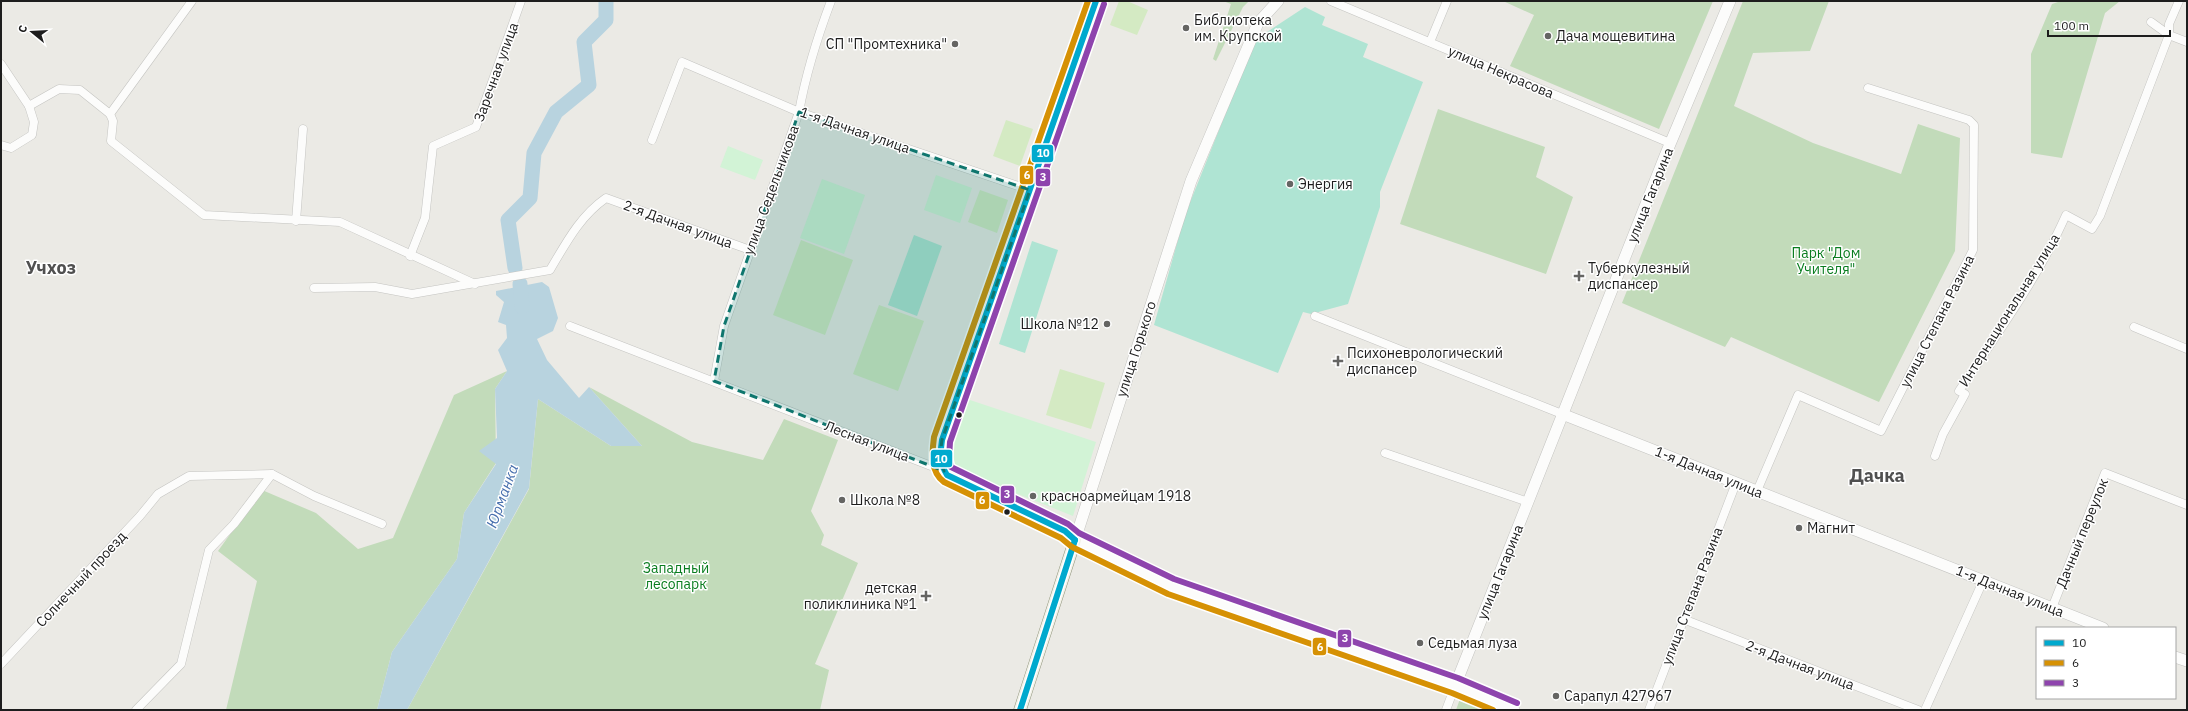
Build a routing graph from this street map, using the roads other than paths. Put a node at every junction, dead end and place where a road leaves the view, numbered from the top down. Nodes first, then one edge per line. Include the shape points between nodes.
1 (192, 1) edge
2 (521, 1) edge
3 (831, 1) edge
4 (1096, 1) edge
5 (1278, 1) edge
6 (1330, 1) edge
7 (1447, 1) edge
8 (1730, 1) edge
9 (2179, 1) edge
10 (2151, 22) dead end
11 (2169, 35) junction
12 (1430, 42) junction
13 (2187, 42) edge
14 (1, 64) edge
15 (1868, 88) dead end
16 (29, 106) junction
17 (799, 112) junction
18 (110, 114) junction
19 (303, 129) dead end
20 (652, 140) dead end
21 (1670, 143) junction
22 (1, 145) edge
23 (1030, 190) junction
24 (296, 221) junction
25 (750, 250) junction
26 (410, 256) junction
27 (475, 284) junction
28 (314, 288) dead end
29 (1316, 316) dead end
30 (570, 326) dead end
31 (2134, 327) dead end
32 (2187, 349) edge
33 (714, 381) junction
34 (1562, 414) junction
35 (1385, 453) dead end
36 (1935, 456) dead end
37 (944, 471) junction
38 (272, 474) junction
39 (1736, 483) junction
40 (1757, 491) junction
41 (1528, 502) junction
42 (2187, 505) edge
43 (382, 524) dead end
44 (1076, 540) junction
45 (1983, 581) junction
46 (2052, 608) junction
47 (1683, 619) junction
48 (2100, 627) edge
49 (2176, 656) edge
50 (2187, 661) edge
51 (1, 664) edge
52 (1455, 686) junction
53 (136, 710) edge
54 (1020, 710) edge
55 (1446, 710) edge
56 (1514, 710) edge
57 (1649, 710) edge
58 (1918, 710) edge
59 (1925, 710) edge

1 - 18 street
2 - 26 street, Заречная улица via 476,127 433,146 426,218
3 - 17 street, улица Седельникова via 804,78
4 - 23 main road
5 - 44 street, улица Горького via 1258,23 1191,182
6 - 12 street, улица Некрасова
7 - 12 street
8 - 21 street, улица Гагарина
9 - 11 street, Интернациональная улица via 2170,24
10 - 11 street
11 - 13 street
11 - 36 street, Интернациональная улица via 2100,216 2092,229 2066,215 2013,310 1959,391 1965,394 1943,434
12 - 21 street, улица Некрасова
14 - 16 street
15 - 40 street, улица Степана Разина via 1969,120 1974,125 1973,250 1881,431 1798,395
16 - 18 street via 59,89 80,90
16 - 22 street via 34,122 32,134 11,148
17 - 20 street, 1-я Дачная улица via 682,62
17 - 23 street, 1-я Дачная улица
17 - 25 street, улица Седельникова
18 - 24 street via 113,121 111,141 204,214
19 - 24 street
21 - 34 street, улица Гагарина
23 - 37 main road via 942,440 940,455
24 - 26 street via 340,222
25 - 27 street, 2-я Дачная улица via 606,198 591,208 575,228 550,270
25 - 33 street, улица Седельникова via 724,326
26 - 27 street
27 - 28 street via 412,294 375,287
29 - 34 street, 1-я Дачная улица
30 - 33 street, Лесная улица
31 - 32 street
33 - 37 street, Лесная улица
34 - 39 street, 1-я Дачная улица
34 - 41 street, улица Гагарина
35 - 41 street
37 - 44 main road, Лесная улица via 947,475 1065,531
38 - 43 street via 314,496
38 - 51 street, Солнечный проезд via 189,476 160,493
38 - 53 street via 234,524 209,550 181,664
39 - 40 street, 1-я Дачная улица
39 - 47 street, улица Степана Разина
40 - 45 street, 1-я Дачная улица
41 - 52 street, улица Гагарина
42 - 46 street, Дачный переулок via 2105,473
44 - 52 street, Лесная улица via 1172,586
44 - 54 main road, улица Горького
45 - 46 street, 1-я Дачная улица
45 - 59 street
46 - 48 street, 1-я Дачная улица
47 - 57 street, улица Степана Разина
47 - 58 street, 2-я Дачная улица
49 - 50 street
52 - 55 street, улица Гагарина
52 - 56 street, Лесная улица

